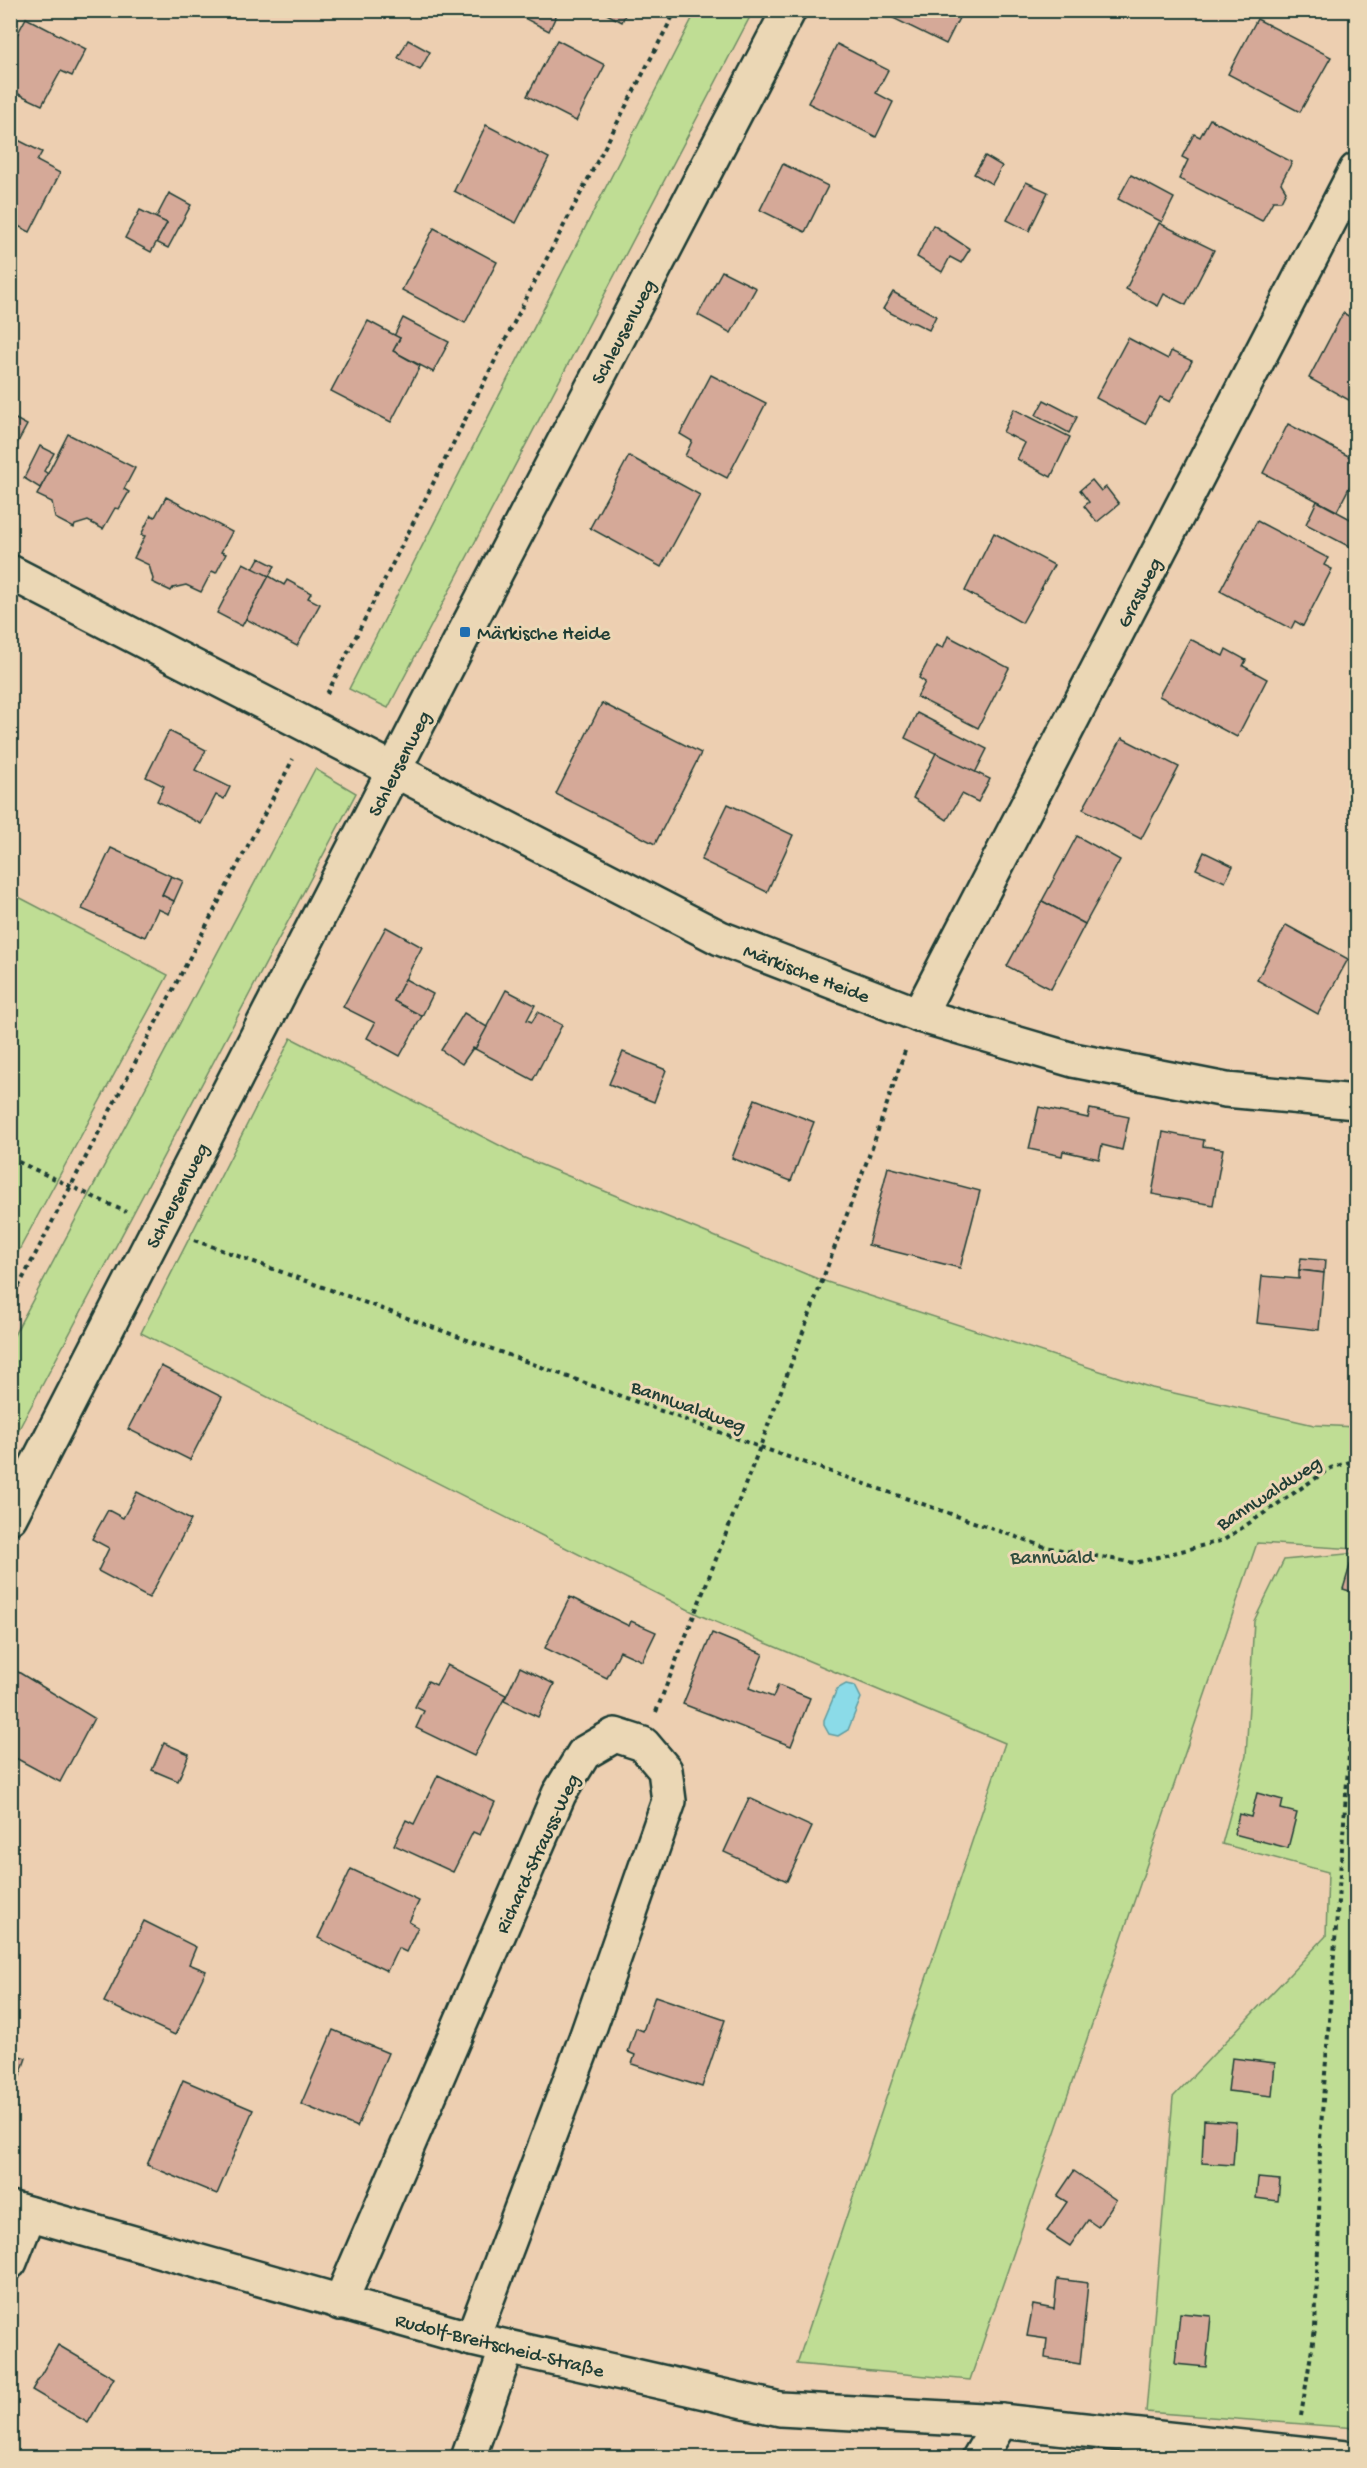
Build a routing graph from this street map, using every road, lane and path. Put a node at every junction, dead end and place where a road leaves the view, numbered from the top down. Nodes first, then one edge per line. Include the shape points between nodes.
1 (676, 10) edge
2 (789, 10) edge
3 (1356, 170) edge
4 (10, 572) edge
5 (310, 727) junction
6 (394, 772) junction
7 (919, 1015) junction
8 (1356, 1102) edge
9 (10, 1158) edge
10 (73, 1186) junction
11 (159, 1228) junction
12 (10, 1303) edge
13 (760, 1447) junction
14 (1356, 1460) edge
15 (10, 1517) edge
16 (1356, 1662) edge
17 (643, 1744) junction
18 (20, 2211) edge
19 (10, 2262) edge
20 (340, 2303) junction
21 (472, 2339) junction
22 (507, 2348) junction
23 (1001, 2421) junction
24 (1142, 2447) edge
25 (1296, 2453) junction
26 (468, 2457) edge
27 (979, 2457) edge
28 (1345, 2457) edge

1 - 5 path
2 - 6 street, Schleusenweg
3 - 7 street, Grasweg
4 - 5 street, Märkische Heide
5 - 6 street, Märkische Heide
5 - 10 path
6 - 7 street, Märkische Heide via 720,938
6 - 11 street, Schleusenweg
7 - 8 street, Märkische Heide via 1073,1060 1214,1088
7 - 13 path
9 - 10 path, Bannwaldweg
10 - 11 path, Bannwaldweg
10 - 12 path
11 - 13 path, Bannwaldweg
11 - 15 street, Schleusenweg
13 - 14 path, Bannwaldweg via 1045,1547 1135,1563 1224,1540 1331,1468
13 - 17 path
16 - 25 path via 1320,2140 1315,2329
17 - 20 street, Richard-Strauss-Weg via 615,1736 584,1753 559,1794
17 - 21 street via 665,1770 669,1801 586,2038
18 - 19 street
18 - 20 street, Rudolf-Breitscheid-Straße
20 - 21 street, Rudolf-Breitscheid-Straße
21 - 22 street, Rudolf-Breitscheid-Straße
22 - 23 street, Rudolf-Breitscheid-Straße via 780,2409
22 - 26 street
23 - 24 street, Rudolf-Breitscheid-Straße
23 - 27 street
24 - 25 street, Rudolf-Breitscheid-Straße
25 - 28 street, Rudolf-Breitscheid-Straße

